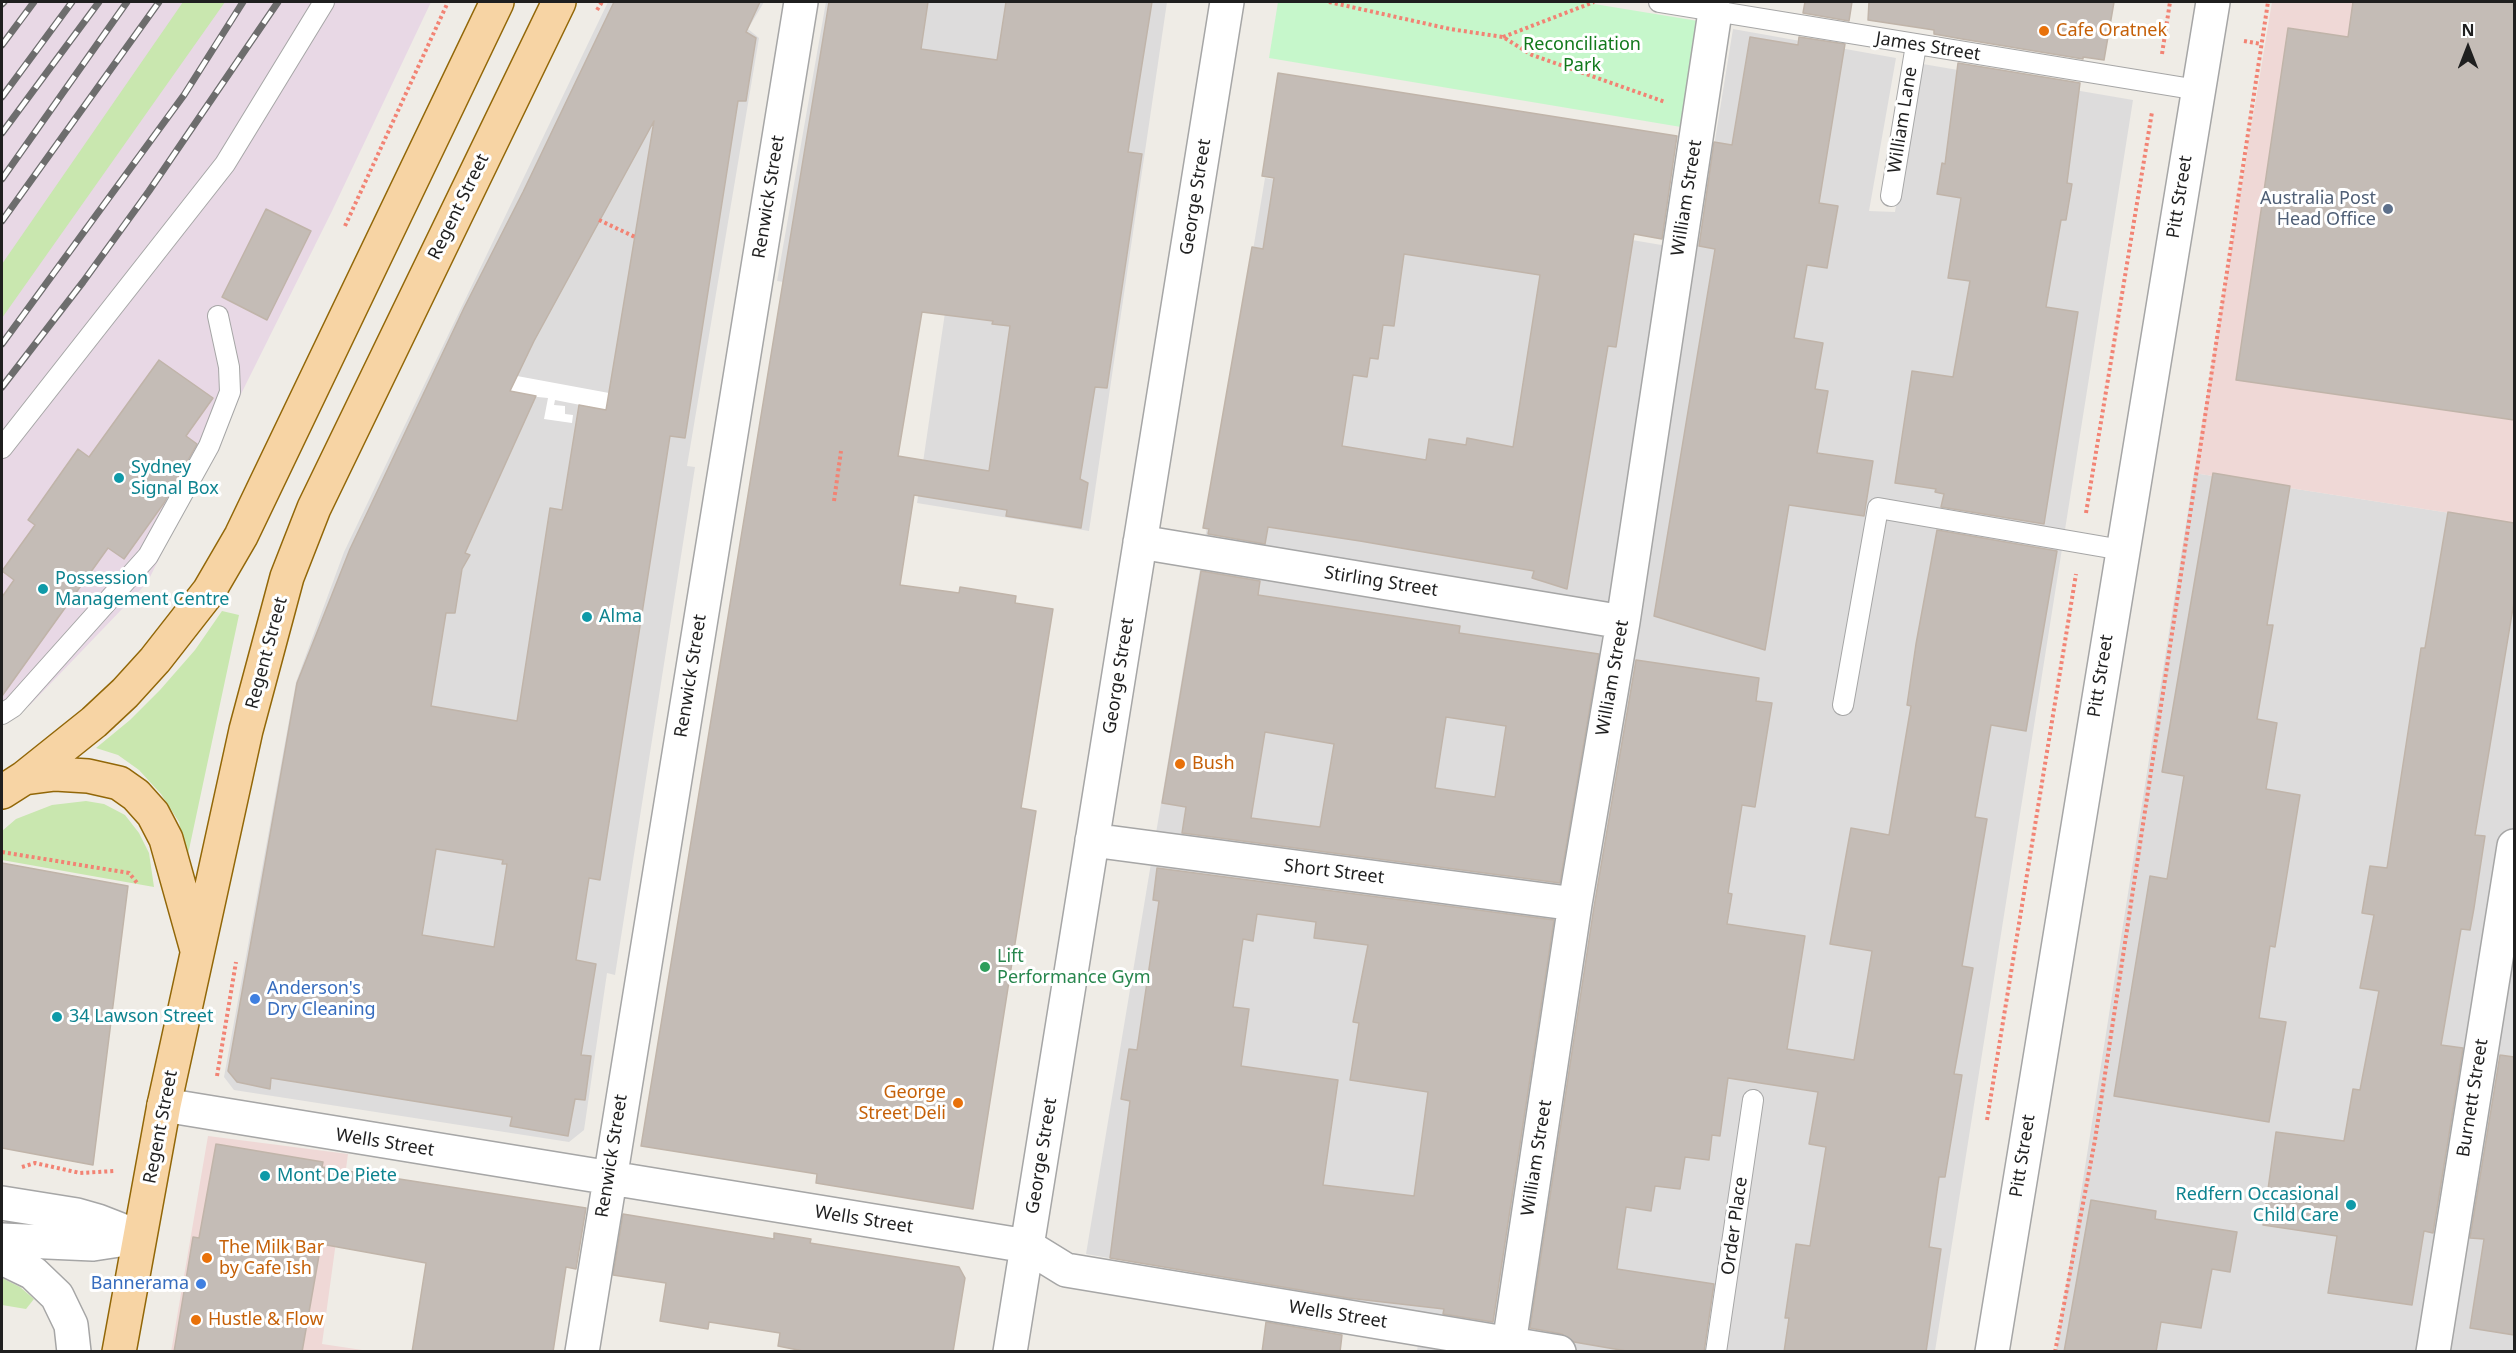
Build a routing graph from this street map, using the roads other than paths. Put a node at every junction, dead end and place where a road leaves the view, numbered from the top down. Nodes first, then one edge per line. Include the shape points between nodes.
1 (324, 2) edge
2 (496, 2) edge
3 (559, 2) edge
4 (801, 2) edge
5 (1227, 2) edge
6 (1659, 2) edge
7 (2213, 2) edge
8 (1716, 12) junction
9 (1916, 45) junction
10 (2198, 90) junction
11 (1891, 196) dead end
12 (218, 316) dead end
13 (2, 448) edge
14 (1140, 542) junction
15 (2122, 550) junction
16 (1623, 622) junction
17 (1843, 705) dead end
18 (2, 714) edge
19 (13, 785) edge
20 (1092, 840) junction
21 (2514, 846) edge
22 (1575, 904) junction
23 (198, 955) junction
24 (1753, 1100) dead end
25 (164, 1105) junction
26 (608, 1179) junction
27 (2, 1203) edge
28 (139, 1237) junction
29 (2, 1240) edge
30 (1027, 1246) junction
31 (2, 1258) edge
32 (1509, 1344) junction
33 (121, 1349) edge
34 (74, 1352) edge
35 (582, 1352) edge
36 (1010, 1352) edge
37 (1558, 1352) edge
38 (1716, 1352) edge
39 (1992, 1352) edge
40 (2433, 1352) edge

1 - 13 lane via 225,164
2 - 19 main road via 241,536 209,591 125,693
3 - 23 main road, Regent Street via 300,543 246,730
4 - 26 street, Renwick Street
5 - 14 street, George Street
6 - 8 lane, James Street
7 - 10 street, Pitt Street
8 - 9 lane, James Street
8 - 16 street, William Street
9 - 10 lane, James Street
9 - 11 lane, William Lane
10 - 15 street, Pitt Street
12 - 18 lane via 230,392 209,446 147,556 13,707
14 - 16 street, Stirling Street
14 - 20 street, George Street
15 - 17 lane via 1878,508
15 - 39 street, Pitt Street
16 - 22 street, William Street
19 - 23 main road via 55,774 88,776 119,783 136,795 153,814 166,839
20 - 22 street, Short Street
20 - 30 street, George Street
21 - 40 street, Burnett Street
22 - 32 street, William Street
23 - 25 main road, Regent Street
24 - 38 lane, Order Place
25 - 26 street, Wells Street
25 - 28 main road, Regent Street
26 - 30 street, Wells Street
26 - 35 street, Renwick Street
27 - 28 street via 77,1215
28 - 29 street via 93,1244
28 - 33 main road, Regent Street
30 - 32 street, Wells Street via 1066,1270
30 - 36 street, George Street
31 - 34 street via 33,1273 57,1296 71,1325
32 - 37 street, Wells Street

